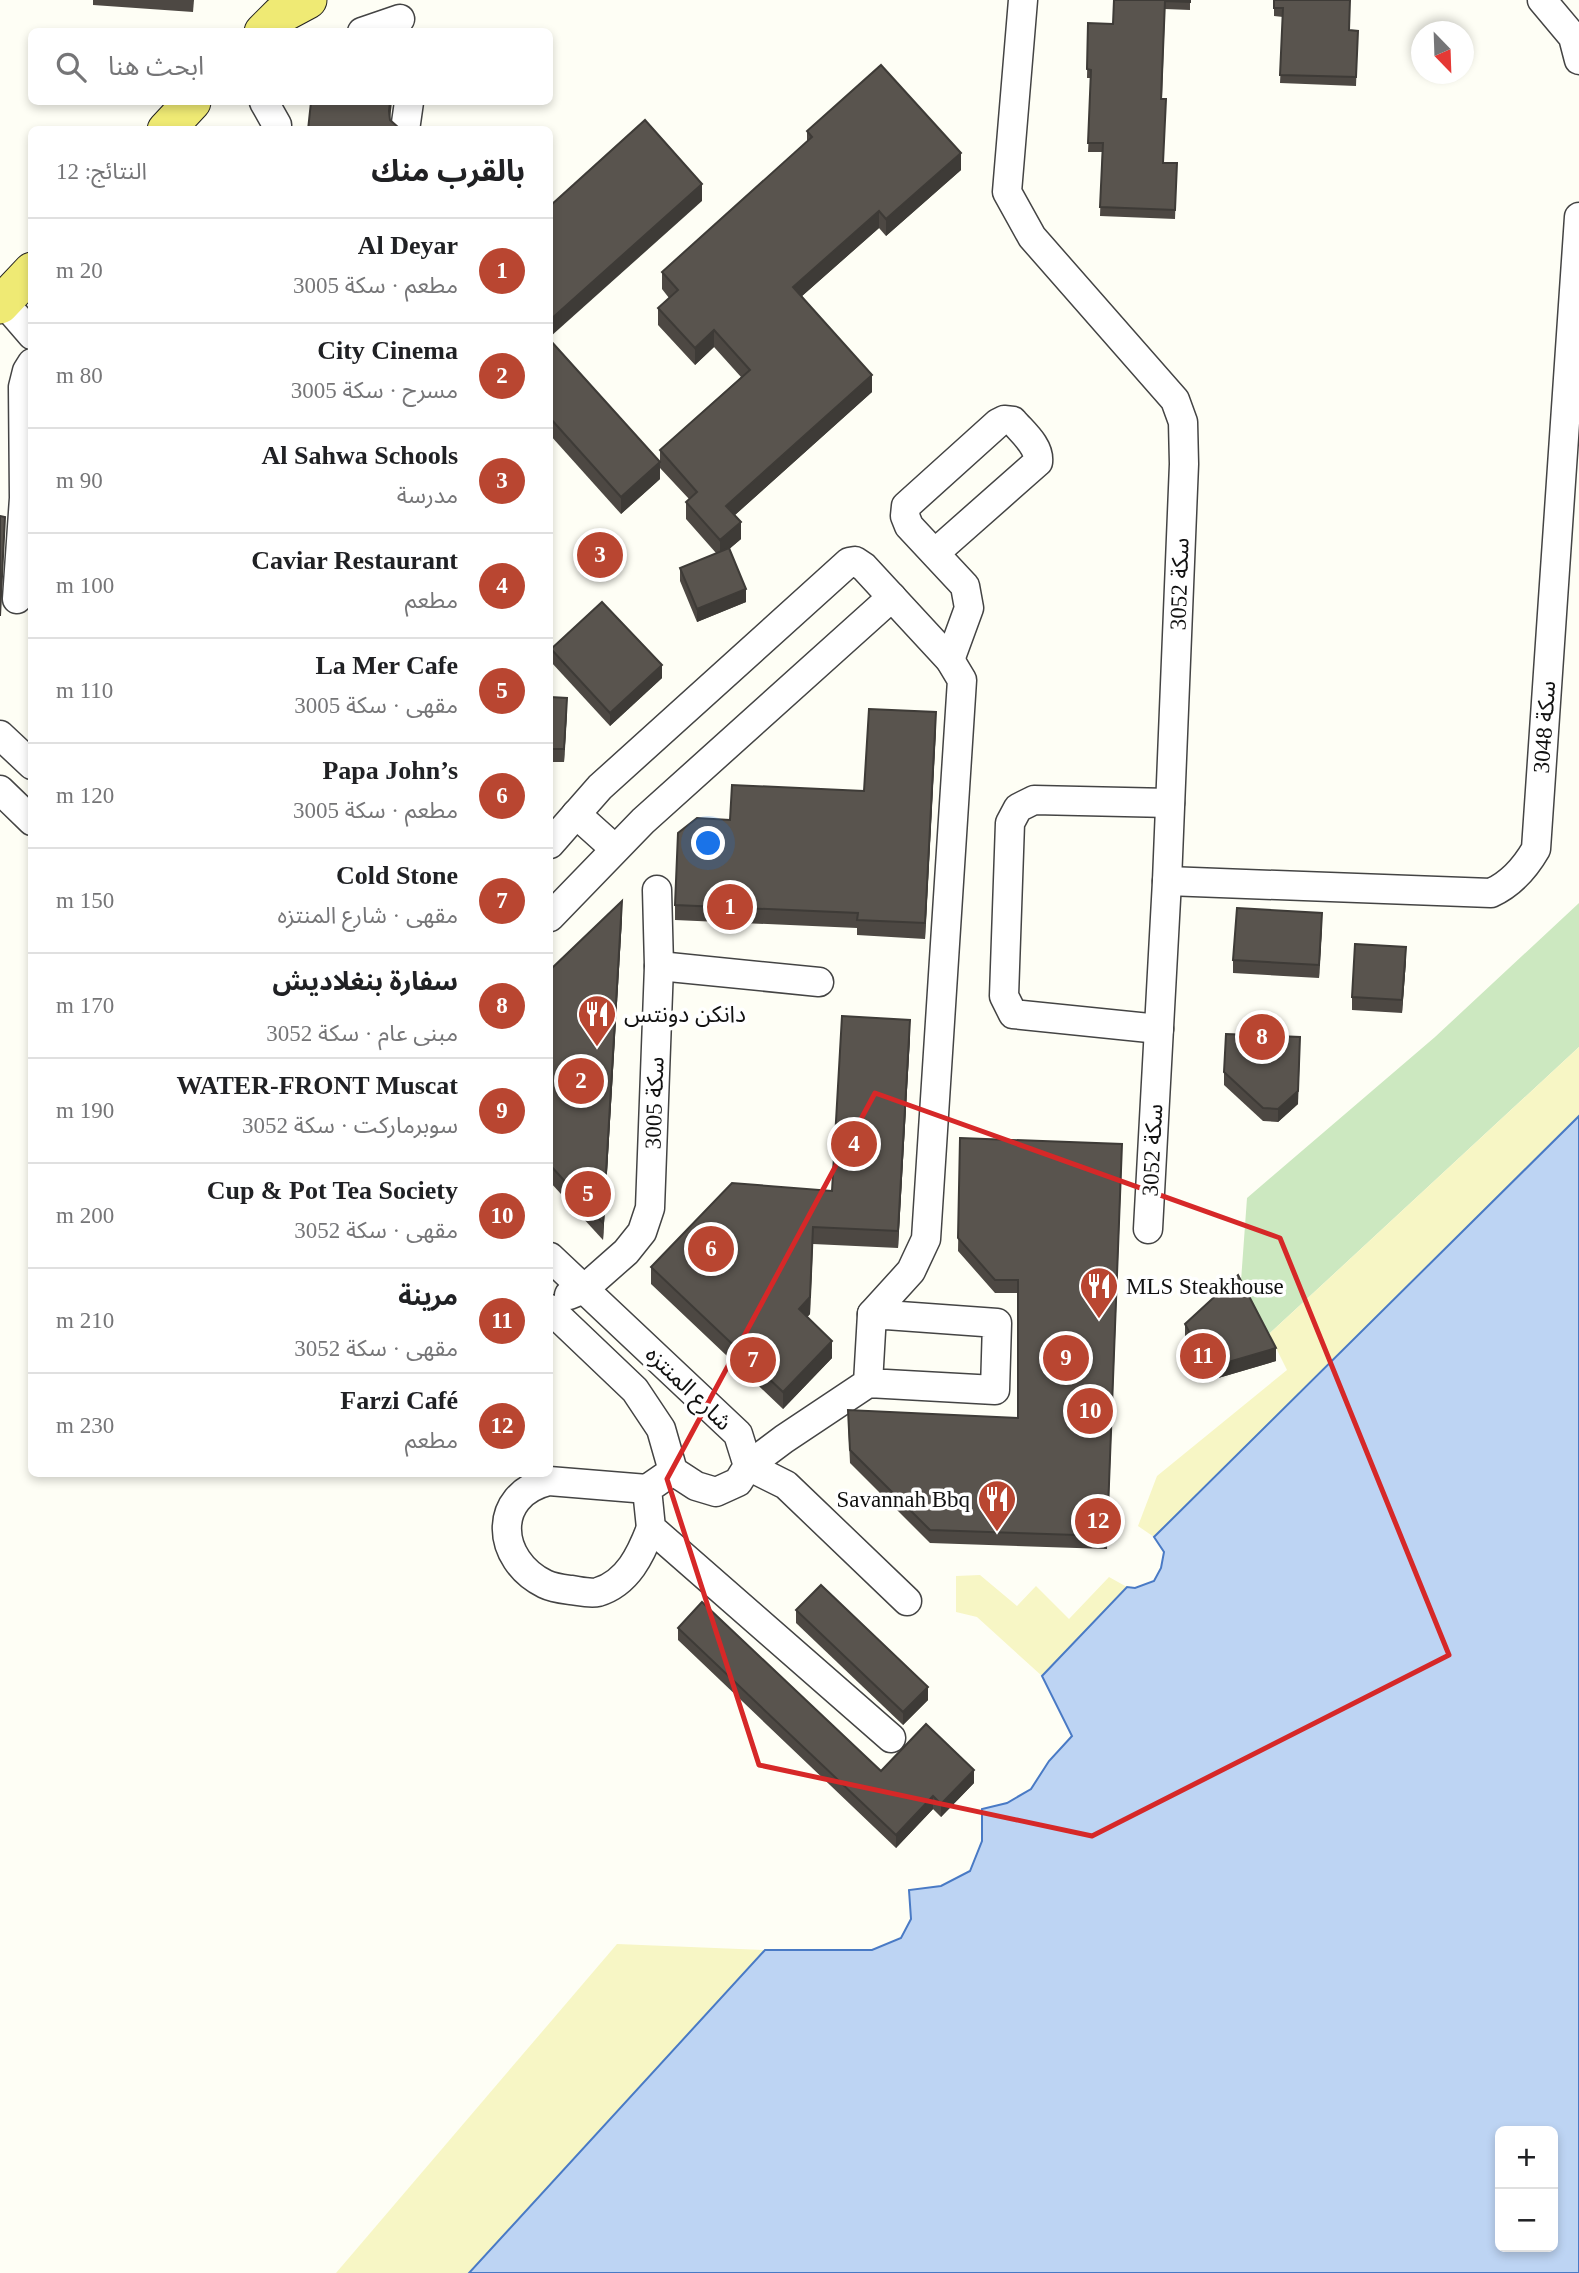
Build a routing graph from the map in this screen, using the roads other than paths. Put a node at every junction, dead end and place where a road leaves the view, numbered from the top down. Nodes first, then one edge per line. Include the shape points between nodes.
1 (1023, 0) edge
2 (1542, 0) edge
3 (401, 17) edge
4 (372, 28) edge
5 (1579, 60) edge
6 (189, 105) edge
7 (266, 105) edge
8 (409, 105) edge
9 (170, 126) edge
10 (277, 126) edge
11 (406, 126) edge
12 (1579, 217) edge
13 (28, 275) edge
14 (1, 302) edge
15 (28, 331) edge
16 (28, 369) edge
17 (935, 553) junction
18 (892, 597) junction
19 (17, 599) dead end
20 (950, 660) junction
21 (0, 735) edge
22 (28, 761) edge
23 (0, 790) edge
24 (1170, 803) junction
25 (576, 814) junction
26 (28, 817) edge
27 (553, 841) edge
28 (615, 849) junction
29 (1167, 881) junction
30 (657, 890) dead end
31 (553, 913) edge
32 (659, 966) junction
33 (819, 982) dead end
34 (1159, 1029) junction
35 (1148, 1229) dead end
36 (553, 1260) edge
37 (584, 1289) junction
38 (553, 1300) edge
39 (553, 1312) edge
40 (872, 1314) junction
41 (868, 1383) junction
42 (748, 1466) junction
43 (673, 1471) junction
44 (647, 1489) junction
45 (651, 1528) junction
46 (907, 1601) dead end
47 (891, 1738) dead end

1 - 24 street, سكة 3052 via 1007,192 1032,237 1175,400 1183,422
2 - 5 street via 1573,37
3 - 4 street
6 - 9 main road
7 - 10 street
8 - 11 street
12 - 29 street, سكة 3048 via 1536,849 1528,864 1504,888 1491,893
13 - 14 main road
14 - 15 street
16 - 19 street via 23,387 24,498
17 - 17 street via 1038,462 1039,454 1013,421 998,423 906,506 909,526
17 - 20 street via 965,586 970,608
18 - 20 street
18 - 25 street via 864,567 849,562 600,787
18 - 28 street
20 - 40 street via 962,680 926,1239 911,1271
21 - 22 street
23 - 26 street
24 - 29 street, سكة 3052
24 - 34 street via 1034,800 1018,808 1010,823 1003,996 1013,1014
25 - 27 street
25 - 28 street
28 - 31 street
29 - 34 street, سكة 3052
30 - 32 street, سكة 3005
32 - 33 street
32 - 37 street, سكة 3005 via 650,1208 642,1232 626,1252
34 - 35 street, سكة 3052
36 - 37 street, شارع المنتزه
37 - 38 street
37 - 42 street, شارع المنتزه via 738,1434
39 - 43 street, شارع المنتزه via 635,1390 661,1429
40 - 41 street
40 - 41 street via 998,1323 995,1390
41 - 42 street
42 - 43 street via 738,1482 716,1492
42 - 46 street via 786,1485
43 - 44 street
44 - 45 street
44 - 45 street via 549,1481 523,1492 506,1525 513,1553 531,1575 546,1585 596,1593 619,1581 638,1560
45 - 47 street

